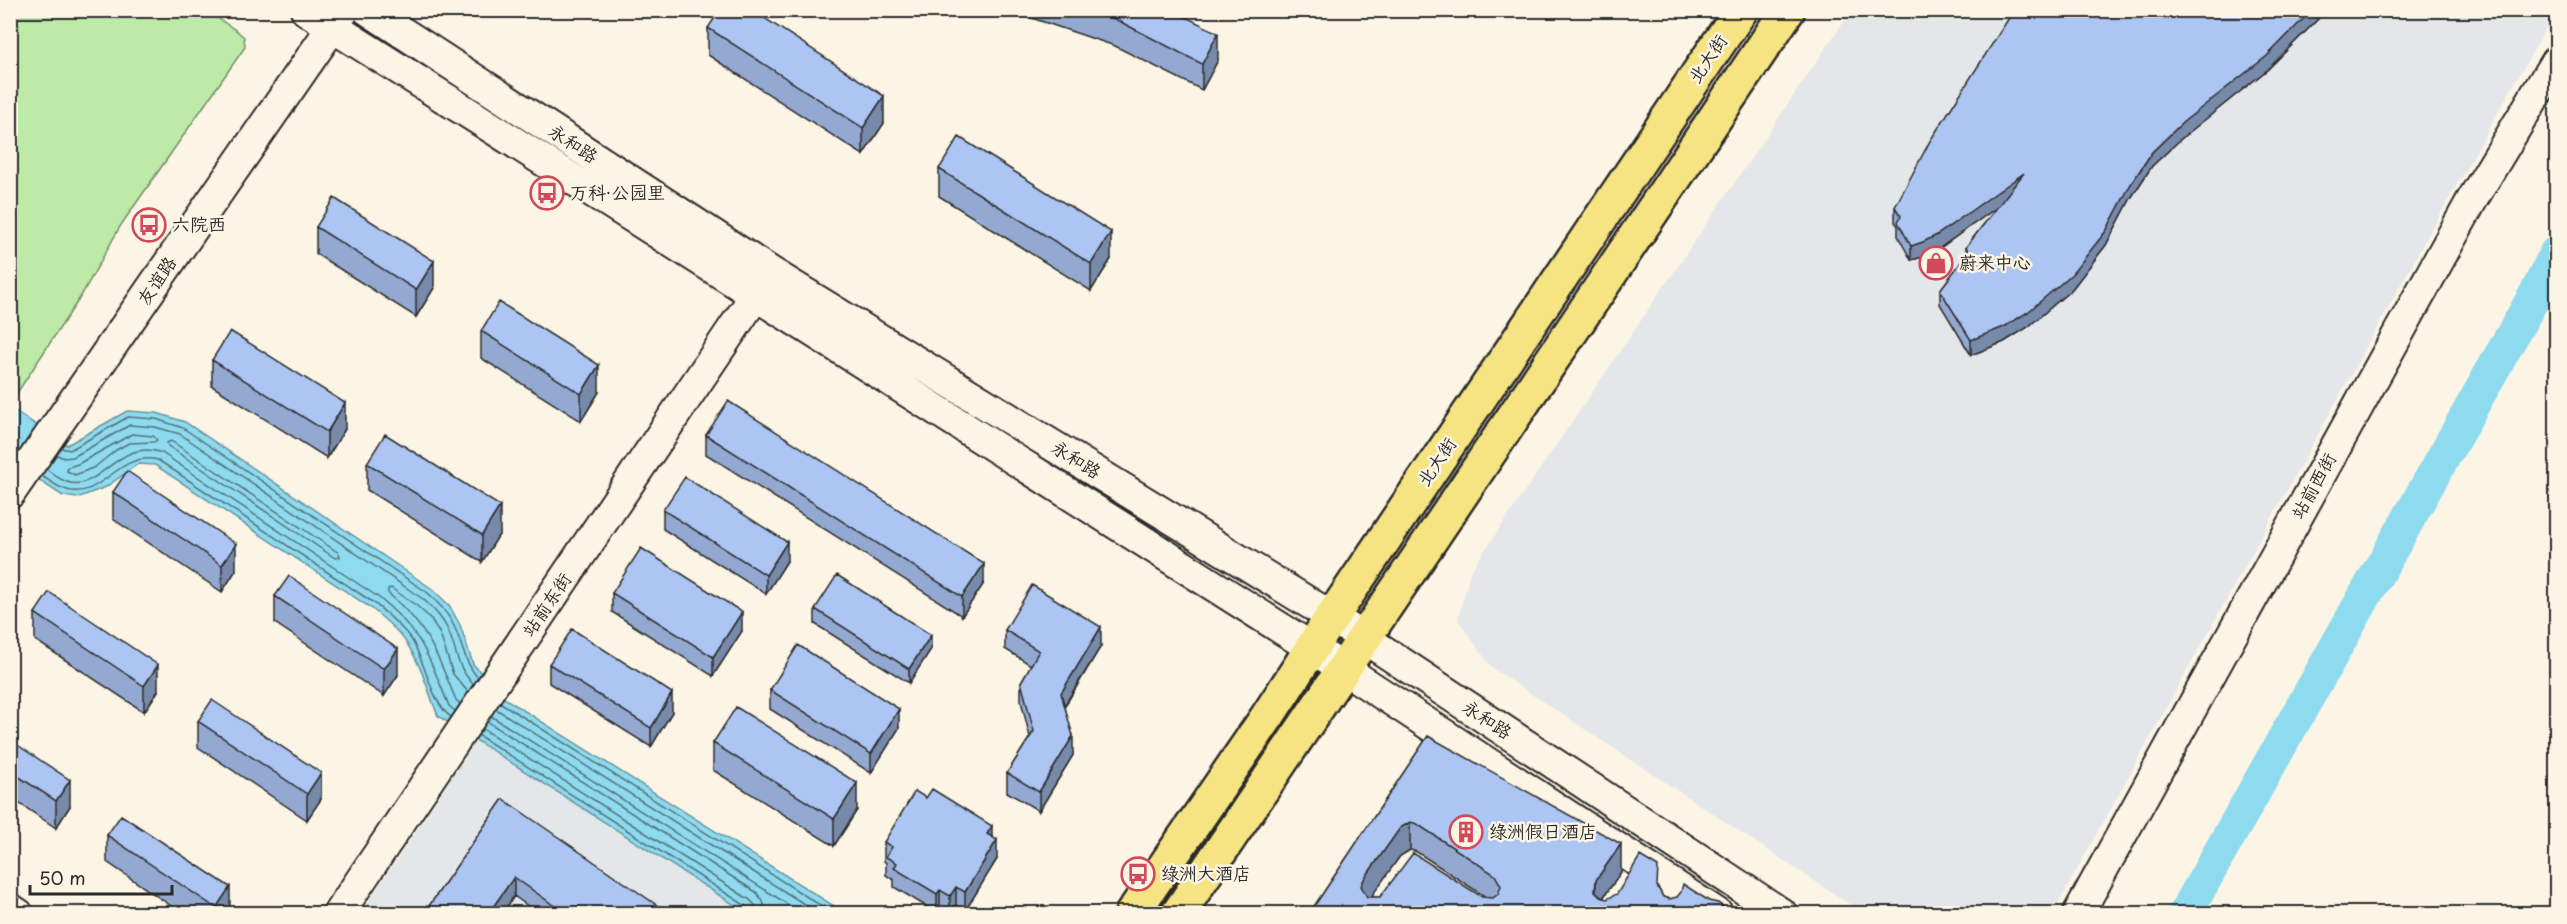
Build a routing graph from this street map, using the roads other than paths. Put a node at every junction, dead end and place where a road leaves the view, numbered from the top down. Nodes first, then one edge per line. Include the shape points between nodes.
1 (368, 10) edge
2 (1741, 10) edge
3 (1788, 10) edge
4 (327, 16) edge
5 (2556, 62) edge
6 (755, 296) junction
7 (12, 491) edge
8 (1332, 617) junction
9 (1362, 639) junction
10 (1312, 648) junction
11 (1342, 669) junction
12 (10, 909) edge
13 (18, 914) edge
14 (338, 914) edge
15 (1132, 914) edge
16 (1178, 914) edge
17 (1718, 914) edge
18 (1782, 914) edge
19 (2078, 914) edge

1 - 8 main road, 永和路 via 772,273
2 - 8 main road, 北大街
3 - 9 main road, 北大街
4 - 6 main road, 永和路
4 - 7 main road, 友谊路
5 - 19 main road, 站前西街 via 2472,200
6 - 10 main road, 永和路
6 - 14 main road, 站前东街
8 - 9 main road, 永和路
8 - 10 main road, 北大街
9 - 11 main road, 北大街
9 - 18 main road, 永和路
10 - 11 main road, 永和路
10 - 15 main road, 北大街
11 - 16 main road, 北大街
11 - 17 main road, 永和路
12 - 13 main road

